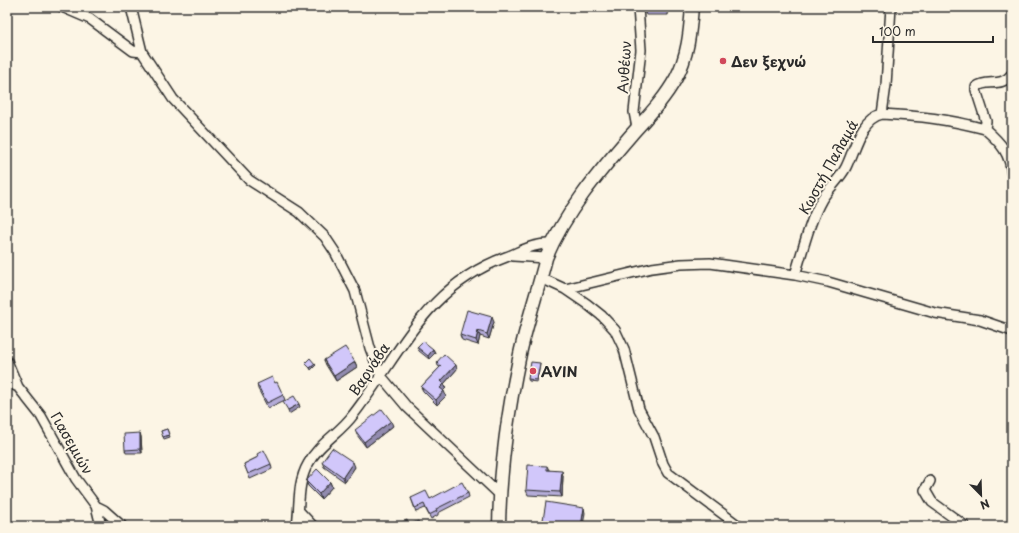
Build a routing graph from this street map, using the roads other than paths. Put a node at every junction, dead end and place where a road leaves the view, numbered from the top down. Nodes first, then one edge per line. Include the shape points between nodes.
1 (62, 7) edge
2 (131, 7) edge
3 (638, 7) edge
4 (692, 7) edge
5 (891, 7) edge
6 (142, 52) junction
7 (1012, 74) edge
8 (882, 114) junction
9 (637, 128) junction
10 (985, 130) junction
11 (1012, 175) edge
12 (552, 244) junction
13 (506, 257) junction
14 (546, 258) junction
15 (795, 275) junction
16 (541, 278) junction
17 (565, 289) junction
18 (1012, 331) edge
19 (7, 360) edge
20 (381, 376) junction
21 (7, 382) edge
22 (18, 387) junction
23 (930, 481) dead end
24 (500, 494) junction
25 (96, 506) junction
26 (299, 510) junction
27 (101, 526) edge
28 (122, 526) edge
29 (297, 526) edge
30 (313, 526) edge
31 (499, 526) edge
32 (739, 526) edge
33 (965, 526) edge

1 - 6 street via 90,19 133,51
2 - 6 street
3 - 9 street, Ανθέων via 641,50 634,112
4 - 9 main road via 689,40 676,78 661,102
5 - 8 street
6 - 20 street via 173,99 225,156 249,180 299,212 325,237 355,291 370,348
7 - 10 street via 1004,81 976,87 986,121
8 - 10 street via 929,116 954,120
8 - 15 street, Κωστή Παλαμά via 874,116 867,124 856,141 846,168 822,199
9 - 12 main road via 587,188
10 - 11 street via 1006,152 1010,159
12 - 13 street, Βαρνάβα via 536,245
12 - 14 main road
13 - 14 street, Βαρνάβα
13 - 20 street, Βαρνάβα via 484,266 451,288 414,327
14 - 16 main road
15 - 17 street via 710,263 682,264 623,274
15 - 18 street via 935,313 980,320
16 - 17 street
16 - 24 main road via 520,354 512,396
17 - 32 street via 602,316 615,330 624,349 639,409 654,437 662,464 668,473
19 - 22 street
20 - 24 street via 407,407
20 - 26 street, Βαρνάβα via 351,419 318,449 308,464 301,482
21 - 22 street, Γιασεμιών
22 - 25 street, Γιασεμιών via 41,416 76,479
23 - 33 street via 924,490 928,498
24 - 31 main road
25 - 27 street, Γιασεμιών
25 - 28 street
26 - 29 street, Βαρνάβα
26 - 30 street

